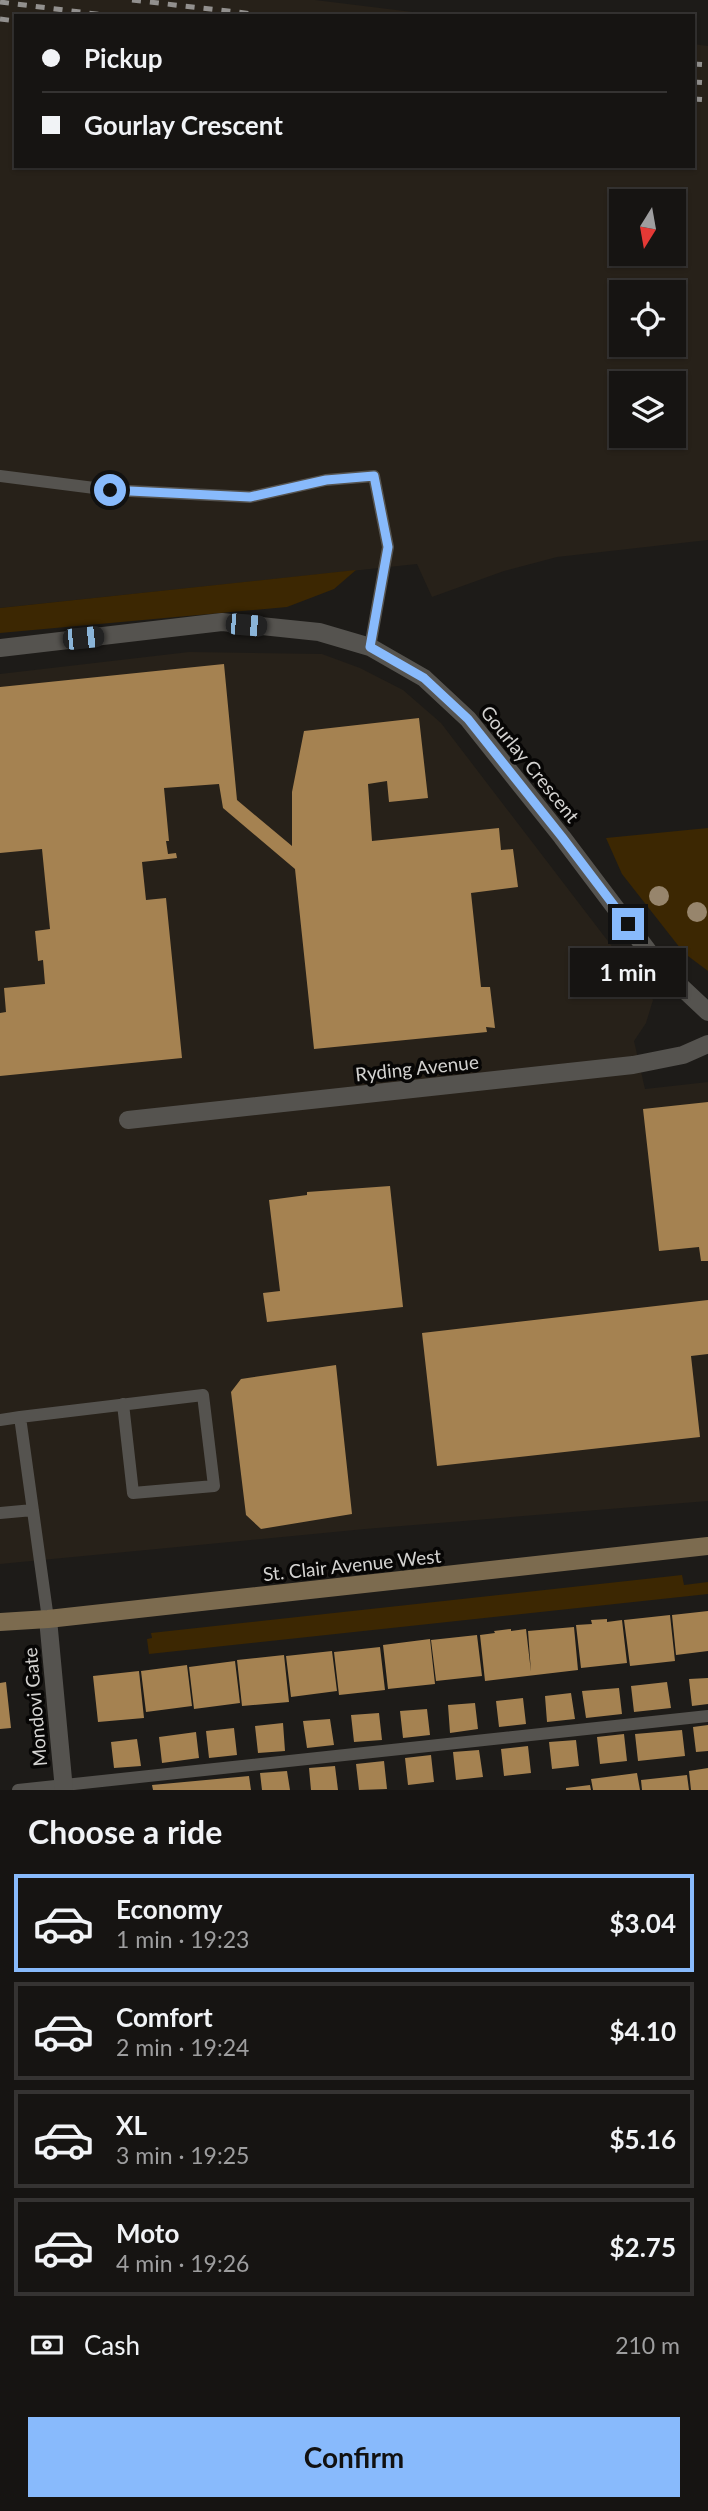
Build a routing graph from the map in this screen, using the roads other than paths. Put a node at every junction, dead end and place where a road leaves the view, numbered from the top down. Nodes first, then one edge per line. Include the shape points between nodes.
1 (0, 476) edge
2 (370, 647) junction
3 (0, 648) edge
4 (708, 1012) edge
5 (708, 1044) edge
6 (128, 1120) dead end
7 (123, 1404) junction
8 (20, 1417) junction
9 (0, 1420) edge
10 (33, 1510) junction
11 (0, 1513) edge
12 (708, 1546) edge
13 (48, 1619) junction
14 (0, 1622) edge
15 (708, 1716) edge
16 (63, 1788) edge
17 (18, 1790) edge

1 - 2 lane via 110,490 250,497 326,480 374,476 388,547
2 - 3 street, Gourlay Crescent via 319,632 222,622
2 - 4 street, Gourlay Crescent via 424,678 468,719 660,967
5 - 6 street, Ryding Avenue via 682,1055 633,1065
7 - 7 lane via 203,1395 214,1486 133,1493
7 - 8 lane
8 - 9 lane
8 - 10 lane
10 - 11 lane
10 - 13 lane
12 - 13 main road, St. Clair Avenue West
13 - 14 main road, St. Clair Avenue West
13 - 16 street, Mondovi Gate
15 - 16 lane
16 - 17 lane

